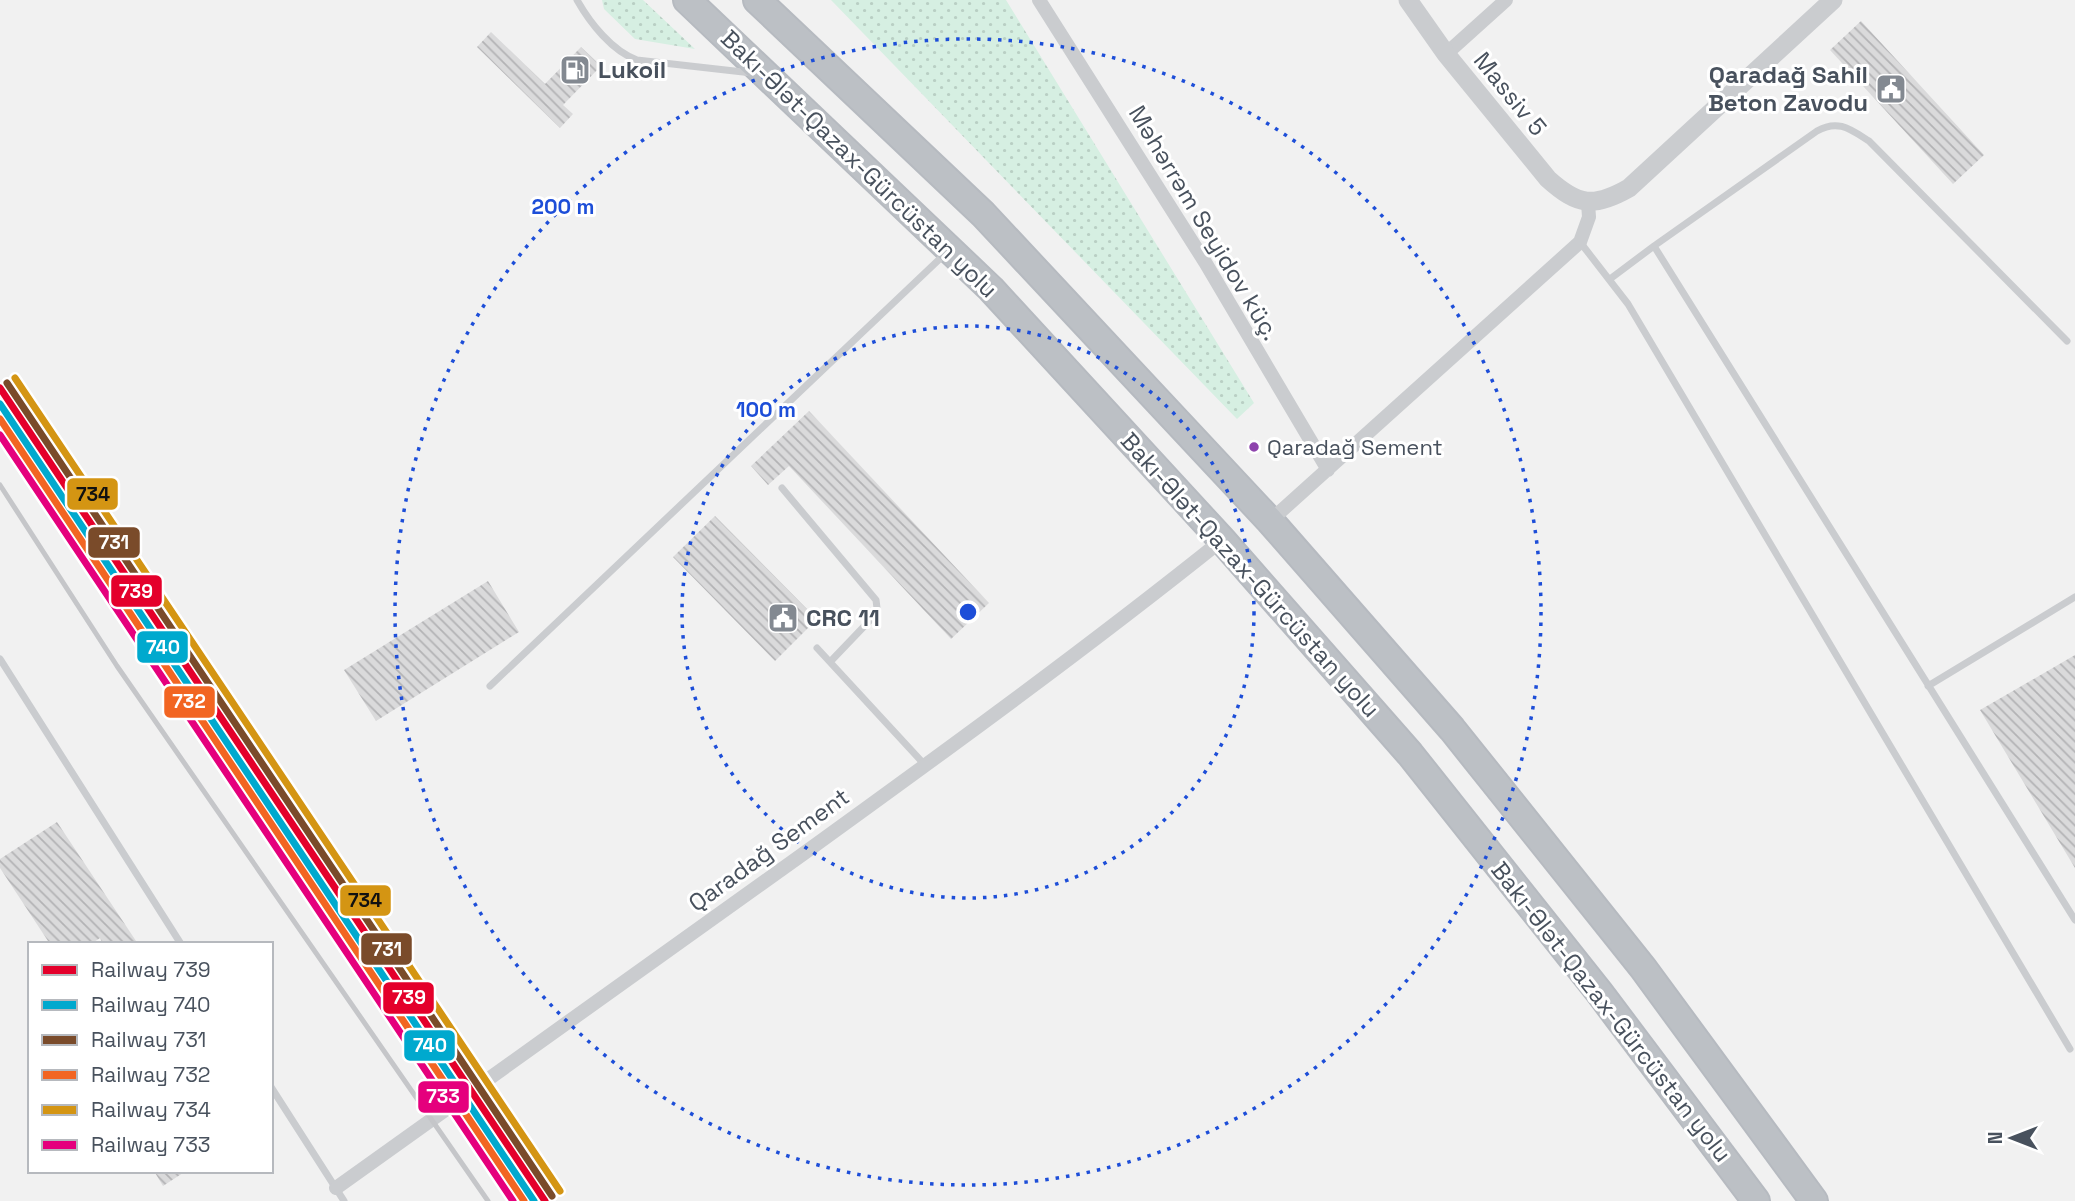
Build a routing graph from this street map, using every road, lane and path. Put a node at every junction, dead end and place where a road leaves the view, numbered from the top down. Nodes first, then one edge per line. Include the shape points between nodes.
1 (577, 0) edge
2 (687, 0) edge
3 (757, 0) edge
4 (1040, 0) edge
5 (1408, 0) edge
6 (1506, 0) edge
7 (1833, 0) edge
8 (1446, 54) junction
9 (768, 75) junction
10 (1588, 203) junction
11 (1580, 242) junction
12 (1654, 246) junction
13 (950, 249) junction
14 (1610, 279) junction
15 (2067, 341) dead end
16 (1328, 470) junction
17 (782, 488) dead end
18 (1270, 521) junction
19 (1222, 540) junction
20 (2075, 597) edge
21 (817, 648) dead end
22 (0, 659) edge
23 (830, 662) junction
24 (490, 686) dead end
25 (1928, 686) junction
26 (925, 765) junction
27 (2075, 920) edge
28 (180, 942) edge
29 (2070, 1049) dead end
30 (273, 1090) edge
31 (340, 1195) edge
32 (1756, 1201) edge
33 (1814, 1201) edge

1 - 9 lane via 624,55
2 - 9 highway, Bakı-Ələt-Qazax-Gürcüstan yolu
3 - 18 highway, Bakı-Ələt-Qazax-Gürcüstan yolu via 983,214
4 - 16 street, Məhərrəm Seyidov küç. via 1205,262
5 - 8 street, Massiv 5
6 - 8 street
7 - 10 street via 1629,188
8 - 10 street, Massiv 5 via 1548,179
9 - 13 highway, Bakı-Ələt-Qazax-Gürcüstan yolu
10 - 11 street
11 - 14 lane
11 - 16 street
12 - 14 lane
12 - 15 lane via 1817,131 1840,125 1869,141
12 - 25 lane
13 - 19 highway, Bakı-Ələt-Qazax-Gürcüstan yolu
13 - 24 lane
14 - 29 lane
16 - 18 street
17 - 23 lane via 876,600 874,616
18 - 33 highway, Bakı-Ələt-Qazax-Gürcüstan yolu via 1452,729 1608,924
19 - 26 street, Qaradağ Sement
19 - 32 highway, Bakı-Ələt-Qazax-Gürcüstan yolu via 1410,754 1599,992
20 - 25 lane
21 - 23 lane
22 - 28 lane
23 - 26 lane
25 - 27 lane
26 - 31 street, Qaradağ Sement via 473,1092
30 - 31 lane

